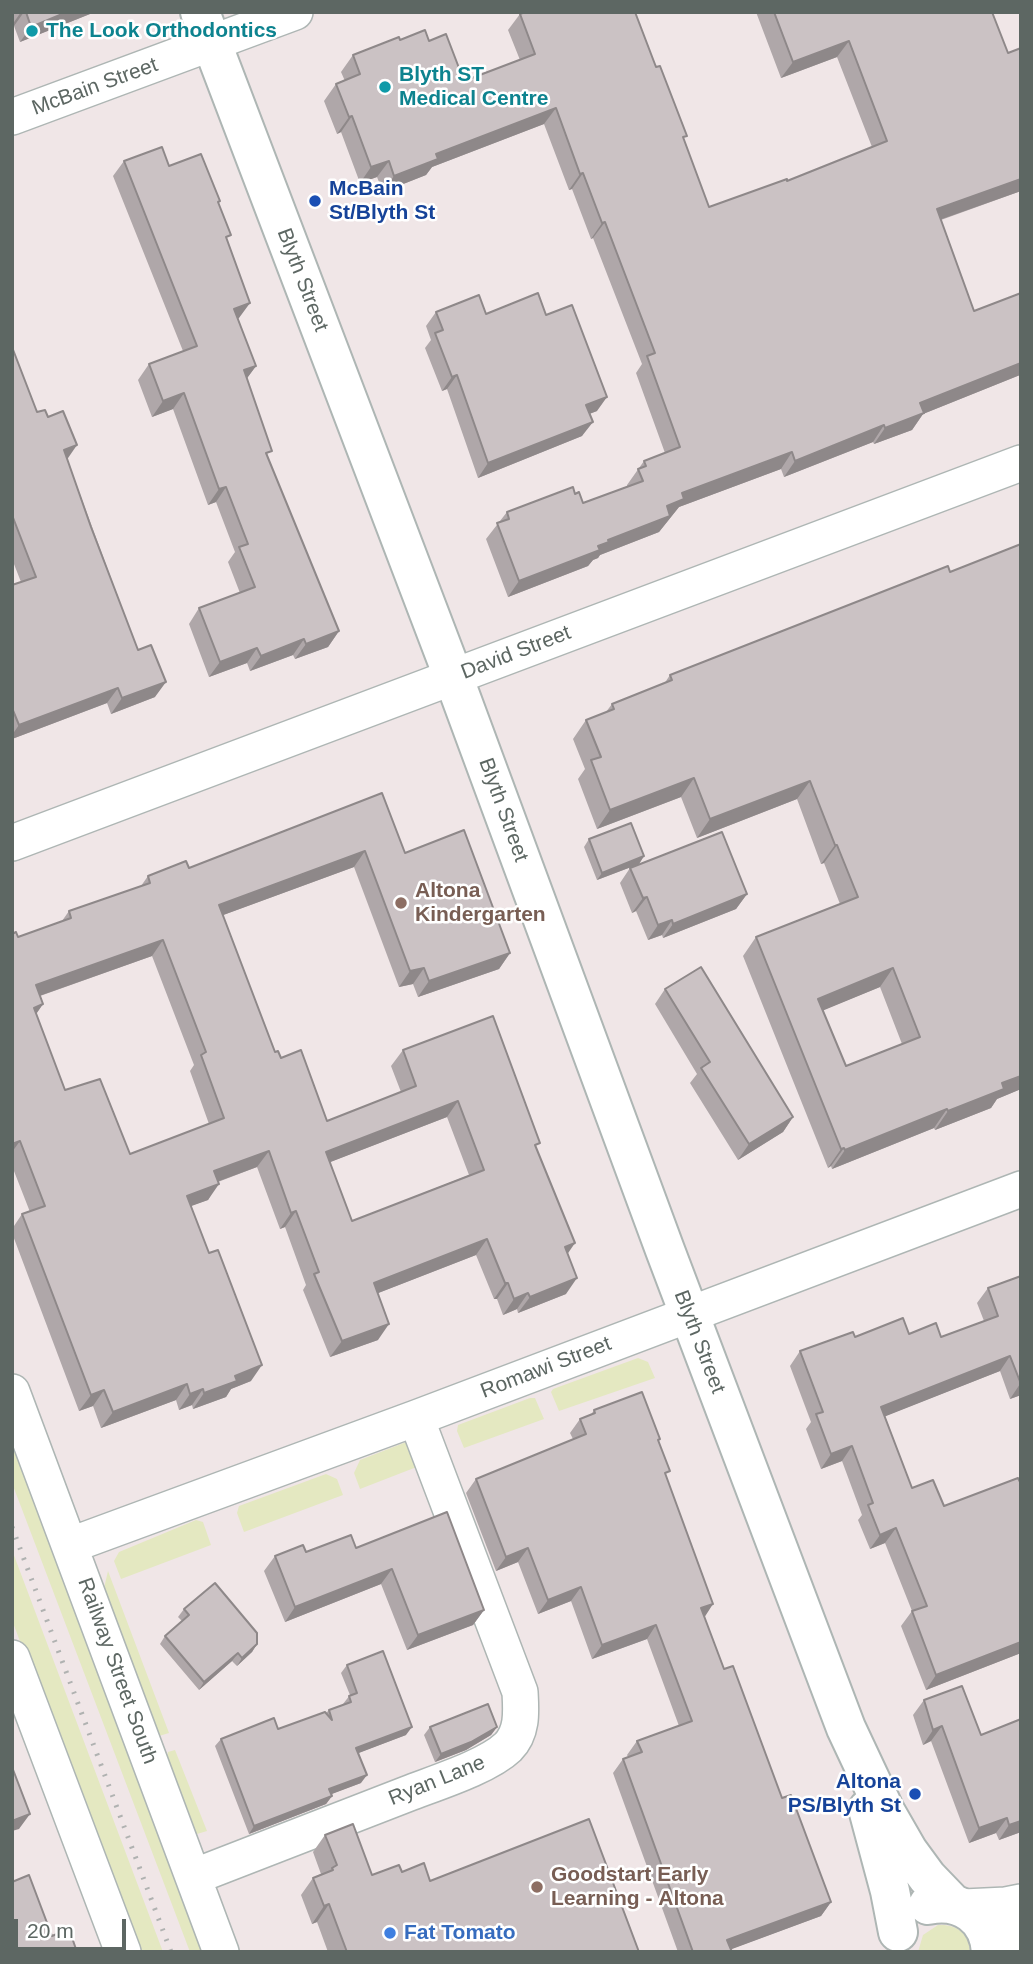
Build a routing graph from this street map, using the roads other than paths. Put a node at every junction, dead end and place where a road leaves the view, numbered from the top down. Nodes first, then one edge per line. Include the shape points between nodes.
1 (295, 12) edge
2 (206, 27) edge
3 (12, 117) edge
4 (1021, 463) edge
5 (453, 676) junction
6 (12, 843) edge
7 (1021, 1189) edge
8 (688, 1313) junction
9 (12, 1392) edge
10 (416, 1418) junction
11 (71, 1545) junction
12 (12, 1658) edge
13 (846, 1728) junction
14 (193, 1877) junction
15 (1021, 1902) edge
16 (958, 1905) junction
17 (1021, 1927) edge
18 (893, 1945) edge
19 (122, 1952) edge
20 (221, 1952) edge
21 (991, 1952) edge
22 (998, 1952) edge

1 - 2 street, McBain Street
2 - 3 street, McBain Street
2 - 5 street, Blyth Street
4 - 5 street, David Street
5 - 6 street, David Street
5 - 8 street, Blyth Street
7 - 8 street, Romawi Street
8 - 10 street, Romawi Street
8 - 13 street, Blyth Street
9 - 11 street, Railway Street South
10 - 11 street, Romawi Street
10 - 14 street, Ryan Lane via 520,1692 517,1734 494,1757 447,1779
11 - 14 street, Railway Street South
12 - 19 street
13 - 16 street, Blyth Street via 908,1851 927,1877
13 - 18 street, Blyth Street via 876,1834
14 - 20 street, Railway Street South
15 - 16 street
16 - 18 street via 940,1902 915,1911
16 - 21 street, Blyth Street via 983,1924
17 - 22 street

